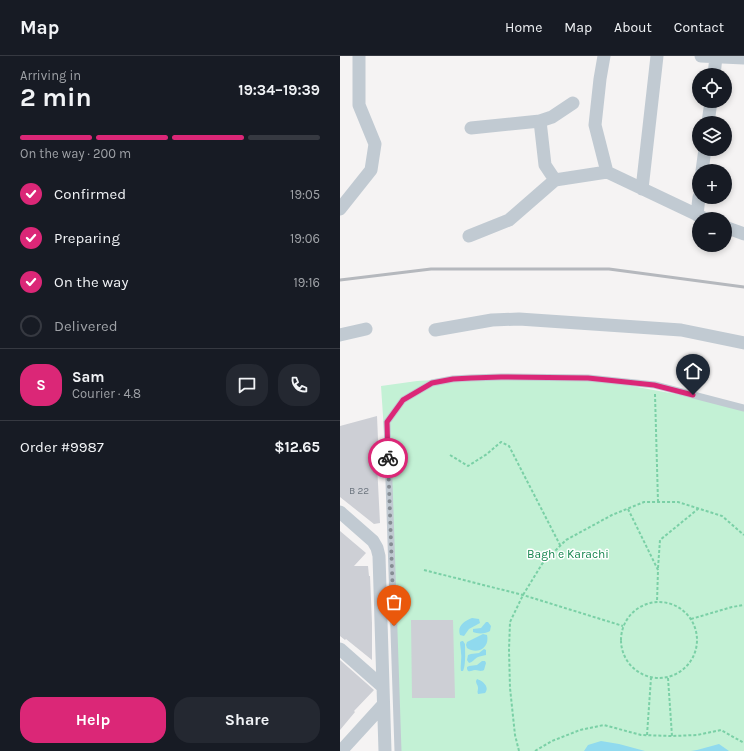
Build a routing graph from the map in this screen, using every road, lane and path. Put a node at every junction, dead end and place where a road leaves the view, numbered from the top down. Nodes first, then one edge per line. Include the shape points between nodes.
1 (359, 56) edge
2 (604, 56) edge
3 (657, 56) edge
4 (701, 56) edge
5 (716, 57) edge
6 (744, 58) edge
7 (715, 68) edge
8 (573, 103) dead end
9 (540, 121) junction
10 (470, 128) dead end
11 (607, 172) junction
12 (555, 180) junction
13 (642, 189) junction
14 (340, 209) edge
15 (692, 213) edge
16 (732, 230) edge
17 (744, 234) edge
18 (469, 236) dead end
19 (366, 329) dead end
20 (435, 330) dead end
21 (340, 335) edge
22 (744, 344) edge
23 (654, 385) junction
24 (744, 408) edge
25 (450, 455) dead end
26 (658, 502) junction
27 (628, 509) junction
28 (699, 509) junction
29 (340, 512) edge
30 (744, 534) edge
31 (561, 545) junction
32 (424, 570) dead end
33 (658, 570) junction
34 (523, 595) junction
35 (657, 602) junction
36 (744, 606) edge
37 (691, 619) junction
38 (623, 626) junction
39 (340, 649) edge
40 (651, 678) junction
41 (668, 678) junction
42 (382, 686) junction
43 (384, 705) junction
44 (647, 735) junction
45 (672, 736) junction
46 (744, 743) edge
47 (341, 751) edge
48 (385, 751) edge
49 (398, 751) edge
50 (519, 751) edge
51 (535, 751) edge

1 - 14 street via 359,105 375,144 371,170
2 - 11 street via 595,125
3 - 13 street
4 - 5 street
5 - 6 street
5 - 7 street
8 - 9 street via 552,117
9 - 10 street
9 - 12 street via 545,165
11 - 12 street
11 - 13 street
12 - 18 street via 509,220
13 - 15 street
16 - 17 street
19 - 21 street
20 - 22 street via 492,320 520,319 681,330
23 - 24 lane
23 - 26 path
23 - 49 lane via 588,378 453,379 432,383 403,400 387,422
25 - 31 path via 468,466 501,442 509,446
26 - 27 path via 644,502
26 - 28 path via 678,502
27 - 31 path via 605,518
27 - 33 path
28 - 30 path via 722,516
28 - 33 path via 660,540
29 - 42 street via 373,541 379,556
31 - 34 path via 542,564
32 - 34 path
33 - 35 path
34 - 38 path
34 - 50 path via 510,622 509,650 510,688
35 - 37 path via 676,606
35 - 38 path via 630,615
36 - 37 path
37 - 41 path via 698,637 694,658 684,670
38 - 40 path via 620,640 628,664
39 - 42 street
40 - 41 path
40 - 44 path
41 - 45 path
42 - 43 street
43 - 47 street
43 - 48 street
44 - 45 path
44 - 51 path via 604,725 580,730
45 - 46 path via 697,735 720,730

